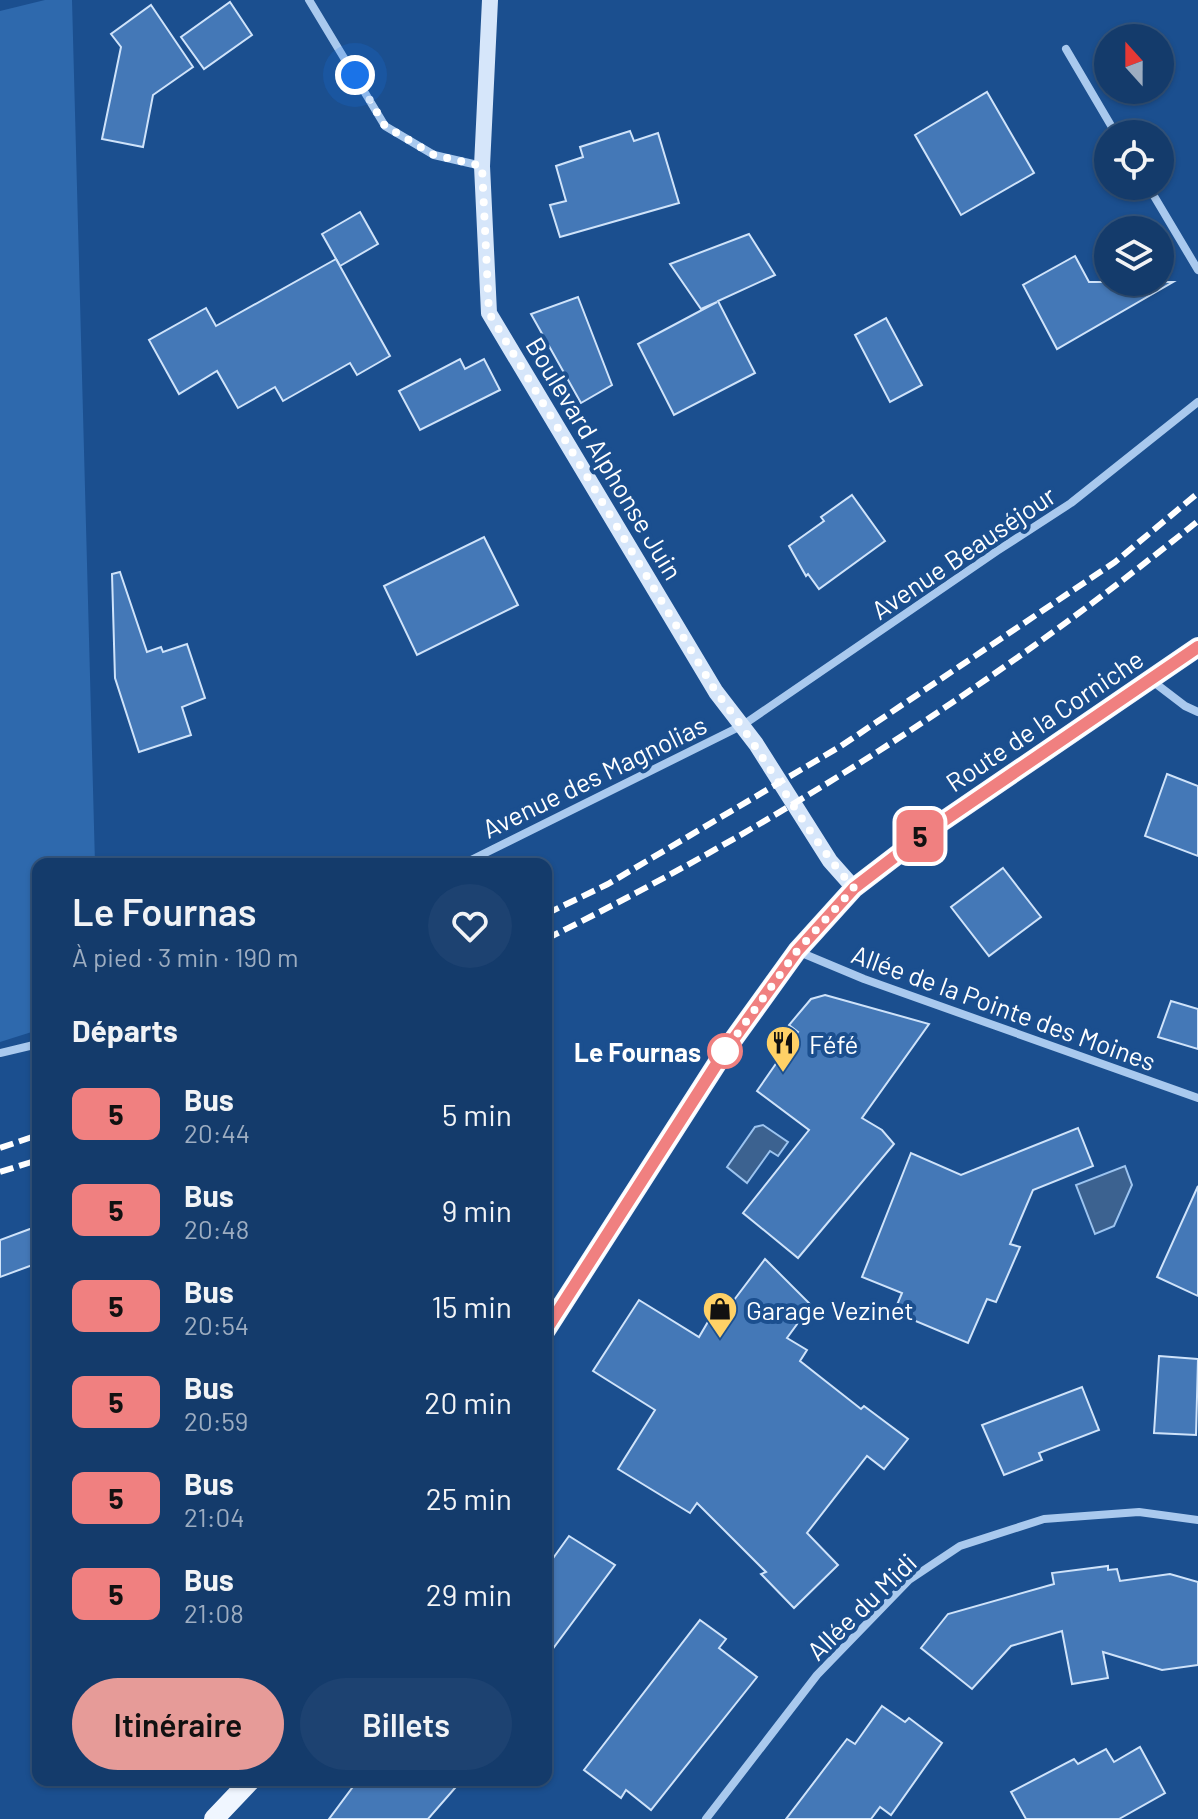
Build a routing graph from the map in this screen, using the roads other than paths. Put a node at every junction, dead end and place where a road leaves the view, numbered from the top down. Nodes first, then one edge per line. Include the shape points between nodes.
1 (309, 0) edge
2 (490, 0) edge
3 (1066, 49) dead end
4 (1108, 120) edge
5 (482, 166) junction
6 (1156, 200) edge
7 (1198, 270) edge
8 (1198, 402) edge
9 (1198, 647) edge
10 (1150, 679) junction
11 (1198, 712) edge
12 (743, 725) junction
13 (475, 858) edge
14 (854, 888) junction
15 (797, 951) junction
16 (32, 1045) edge
17 (0, 1053) edge
18 (1198, 1098) edge
19 (552, 1321) edge
20 (1198, 1520) edge
21 (245, 1786) edge
22 (214, 1819) edge
23 (706, 1819) edge

1 - 5 street via 385,126 434,155
2 - 5 street, Boulevard Alphonse Juin
3 - 4 street
5 - 12 street, Boulevard Alphonse Juin via 489,313 716,692
6 - 7 street
8 - 12 street, Avenue Beauséjour via 1071,503
9 - 10 main road, Route de la Corniche
10 - 11 street
10 - 14 main road, Route de la Corniche
12 - 13 street, Avenue des Magnolias
12 - 14 street, Boulevard Alphonse Juin via 830,861
14 - 15 main road, Route de la Corniche
15 - 18 street, Allée de la Pointe des Moines
15 - 19 main road, Route de la Corniche via 725,1051
16 - 17 street
20 - 23 street, Allée du Midi via 1139,1512 1044,1519 960,1546 909,1580 817,1675
21 - 22 main road

